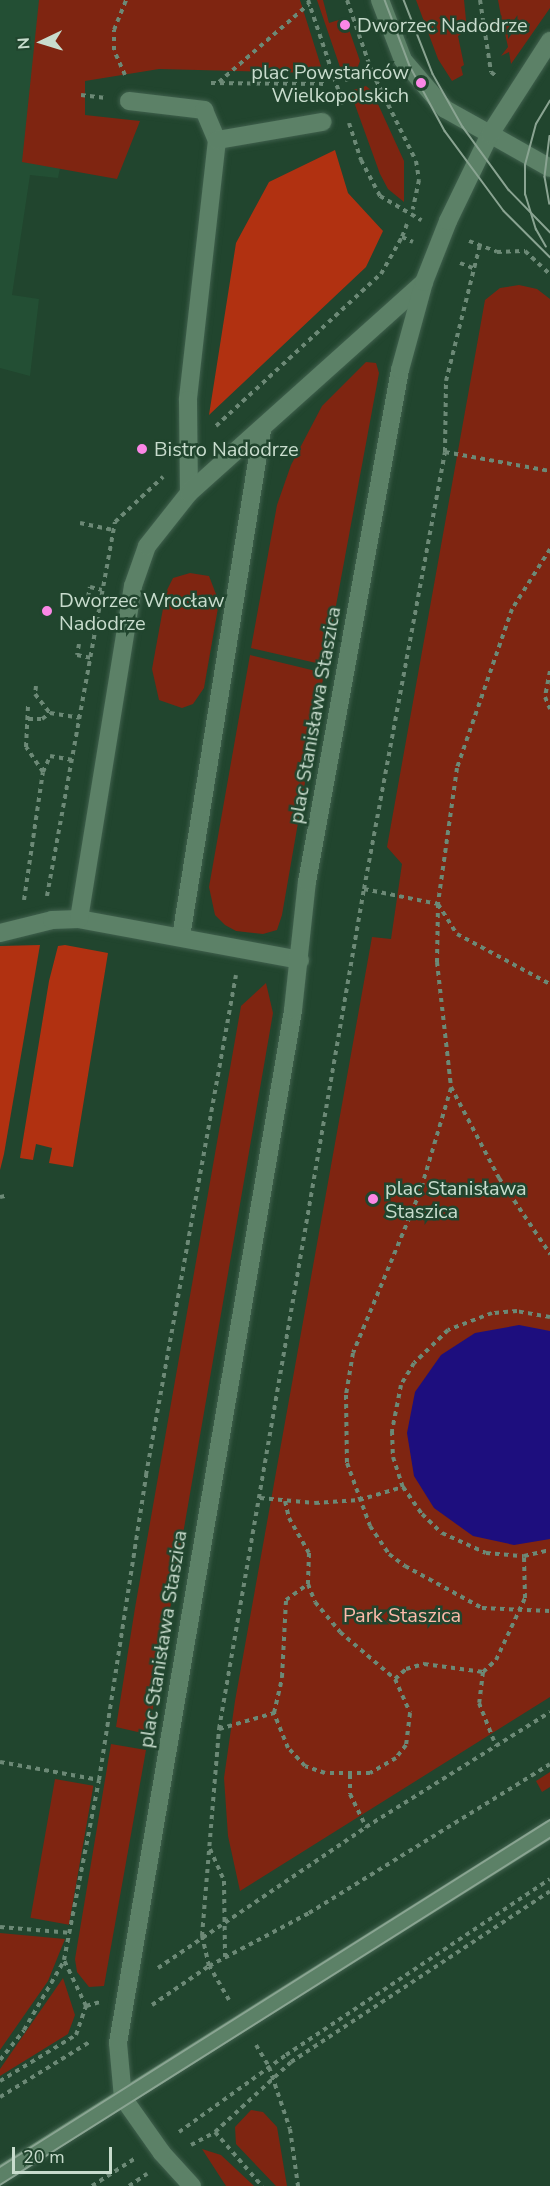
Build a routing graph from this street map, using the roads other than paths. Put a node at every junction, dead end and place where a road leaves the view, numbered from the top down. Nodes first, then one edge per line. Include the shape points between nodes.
1 (380, 0) edge
2 (550, 41) edge
3 (129, 101) dead end
4 (322, 122) dead end
5 (490, 134) junction
6 (217, 140) junction
7 (550, 168) edge
8 (424, 282) junction
9 (262, 430) junction
10 (189, 494) junction
11 (79, 919) junction
12 (0, 933) edge
13 (181, 937) junction
14 (300, 960) junction
15 (550, 1829) edge
16 (123, 2098) junction
17 (168, 2160) junction
18 (0, 2175) edge
19 (177, 2186) edge
20 (192, 2186) edge

1 - 5 street via 403,60 445,109
2 - 5 street
3 - 6 street via 204,110
4 - 6 street
5 - 7 street
5 - 8 street, plac Stanisława Staszica
6 - 10 street via 188,400
8 - 9 street
8 - 14 street, plac Stanisława Staszica via 391,421 307,882
9 - 10 street
9 - 13 street
10 - 11 street via 147,546 133,586
11 - 12 street via 52,920
11 - 13 street
13 - 14 street
14 - 16 street, plac Stanisława Staszica via 118,2043
15 - 16 street
16 - 17 street
16 - 18 street
17 - 19 street
17 - 20 street

